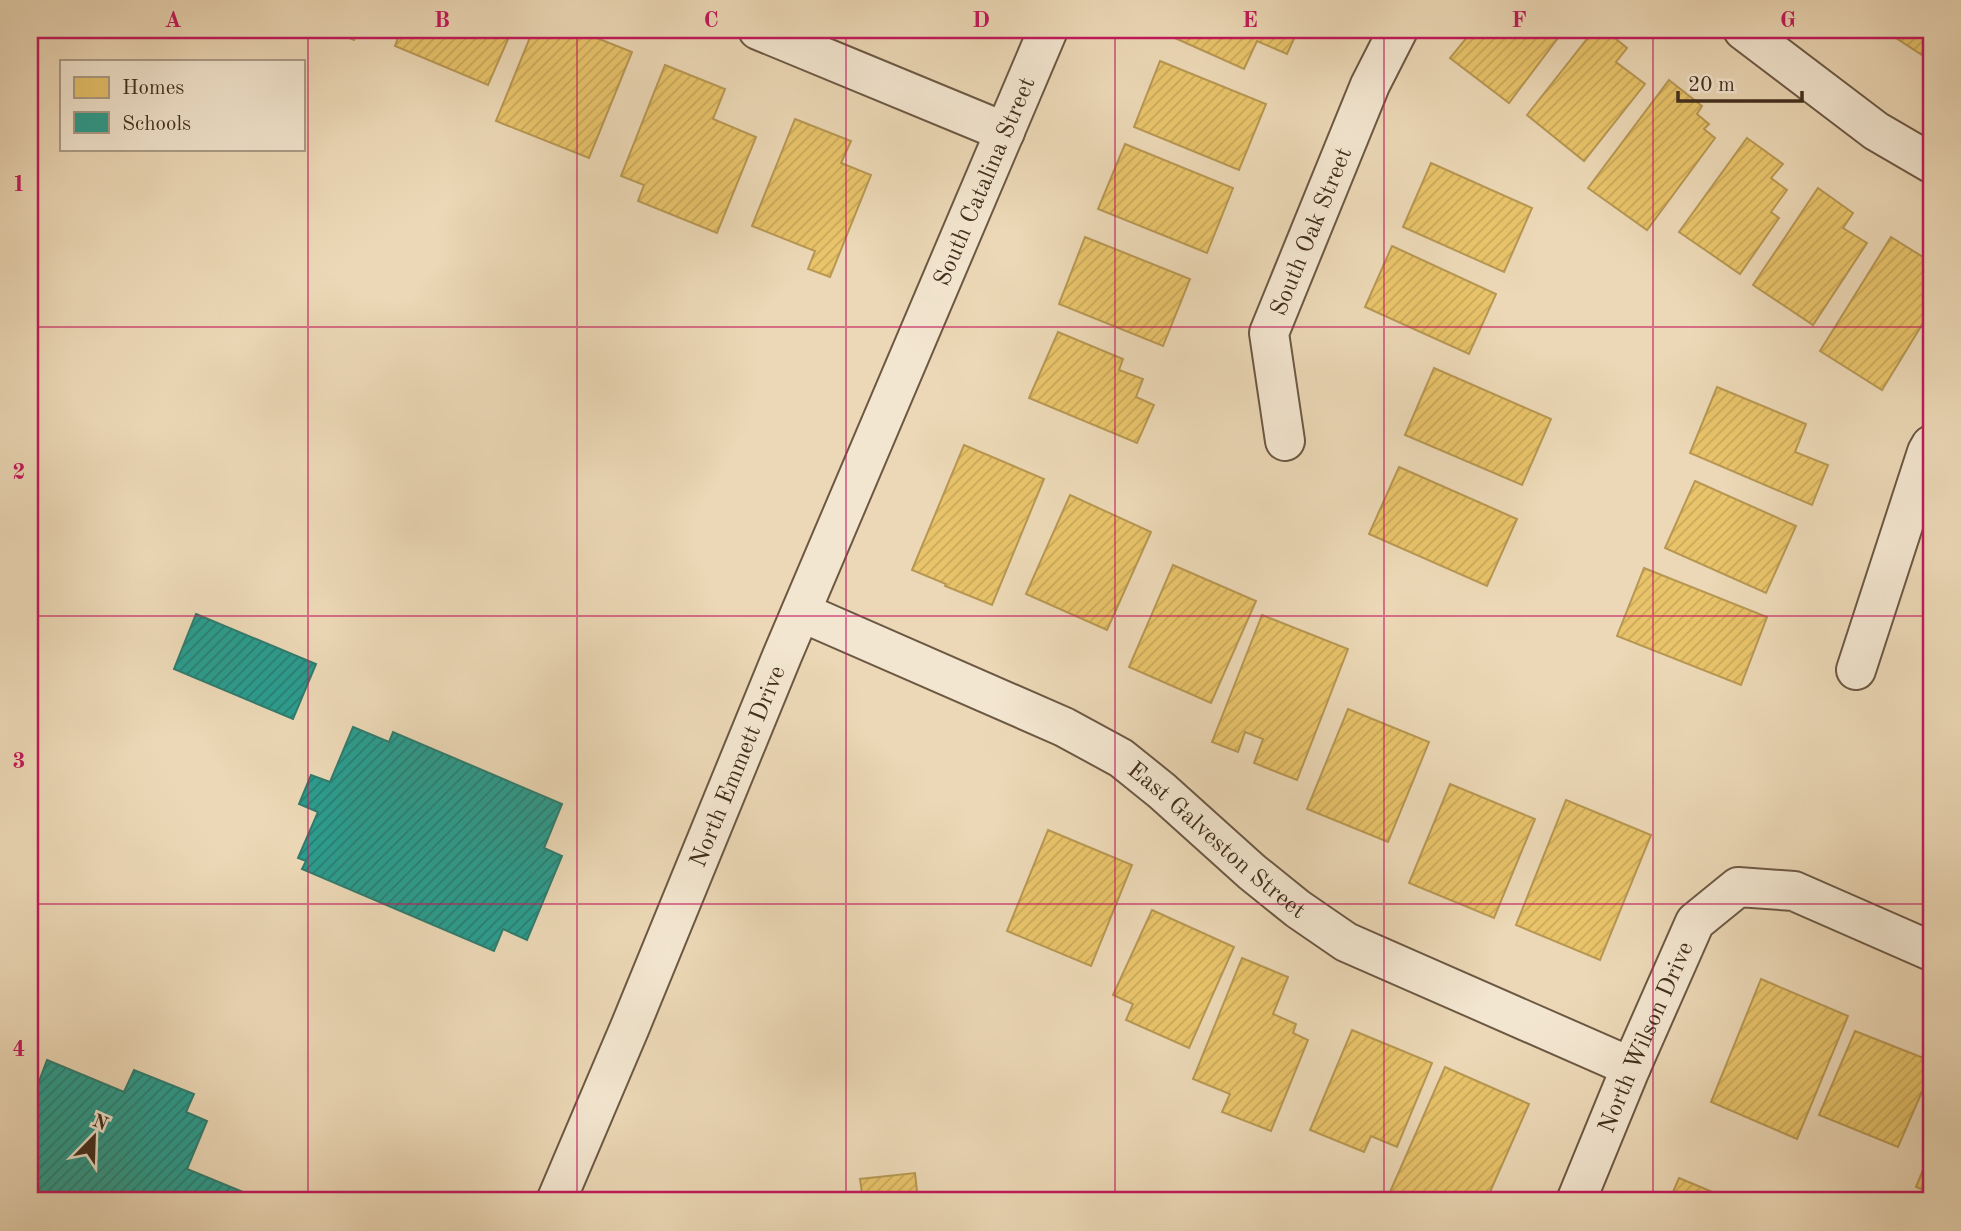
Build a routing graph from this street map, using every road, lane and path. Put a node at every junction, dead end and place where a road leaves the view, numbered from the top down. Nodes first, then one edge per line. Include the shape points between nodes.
1 (758, 30) edge
2 (1048, 30) edge
3 (1398, 30) edge
4 (1743, 30) edge
5 (1005, 132) junction
6 (1931, 163) edge
7 (919, 331) joint
8 (1284, 441) dead end
9 (1931, 445) edge
10 (801, 612) junction
11 (1856, 670) dead end
12 (1931, 951) edge
13 (1632, 1067) junction
14 (556, 1201) edge
15 (1576, 1201) edge

1 - 5 street
2 - 5 street, South Catalina Street
3 - 8 street, South Oak Street via 1370,85 1269,332
4 - 6 street via 1876,131
5 - 7 street, South Catalina Street
7 - 10 street, North Emmett Drive
9 - 11 street
10 - 13 street, East Galveston Street via 1064,727 1121,758 1252,872 1346,942
10 - 14 street, North Emmett Drive
12 - 13 street, North Wilson Drive via 1794,891 1738,887 1695,922
13 - 15 street, North Wilson Drive

